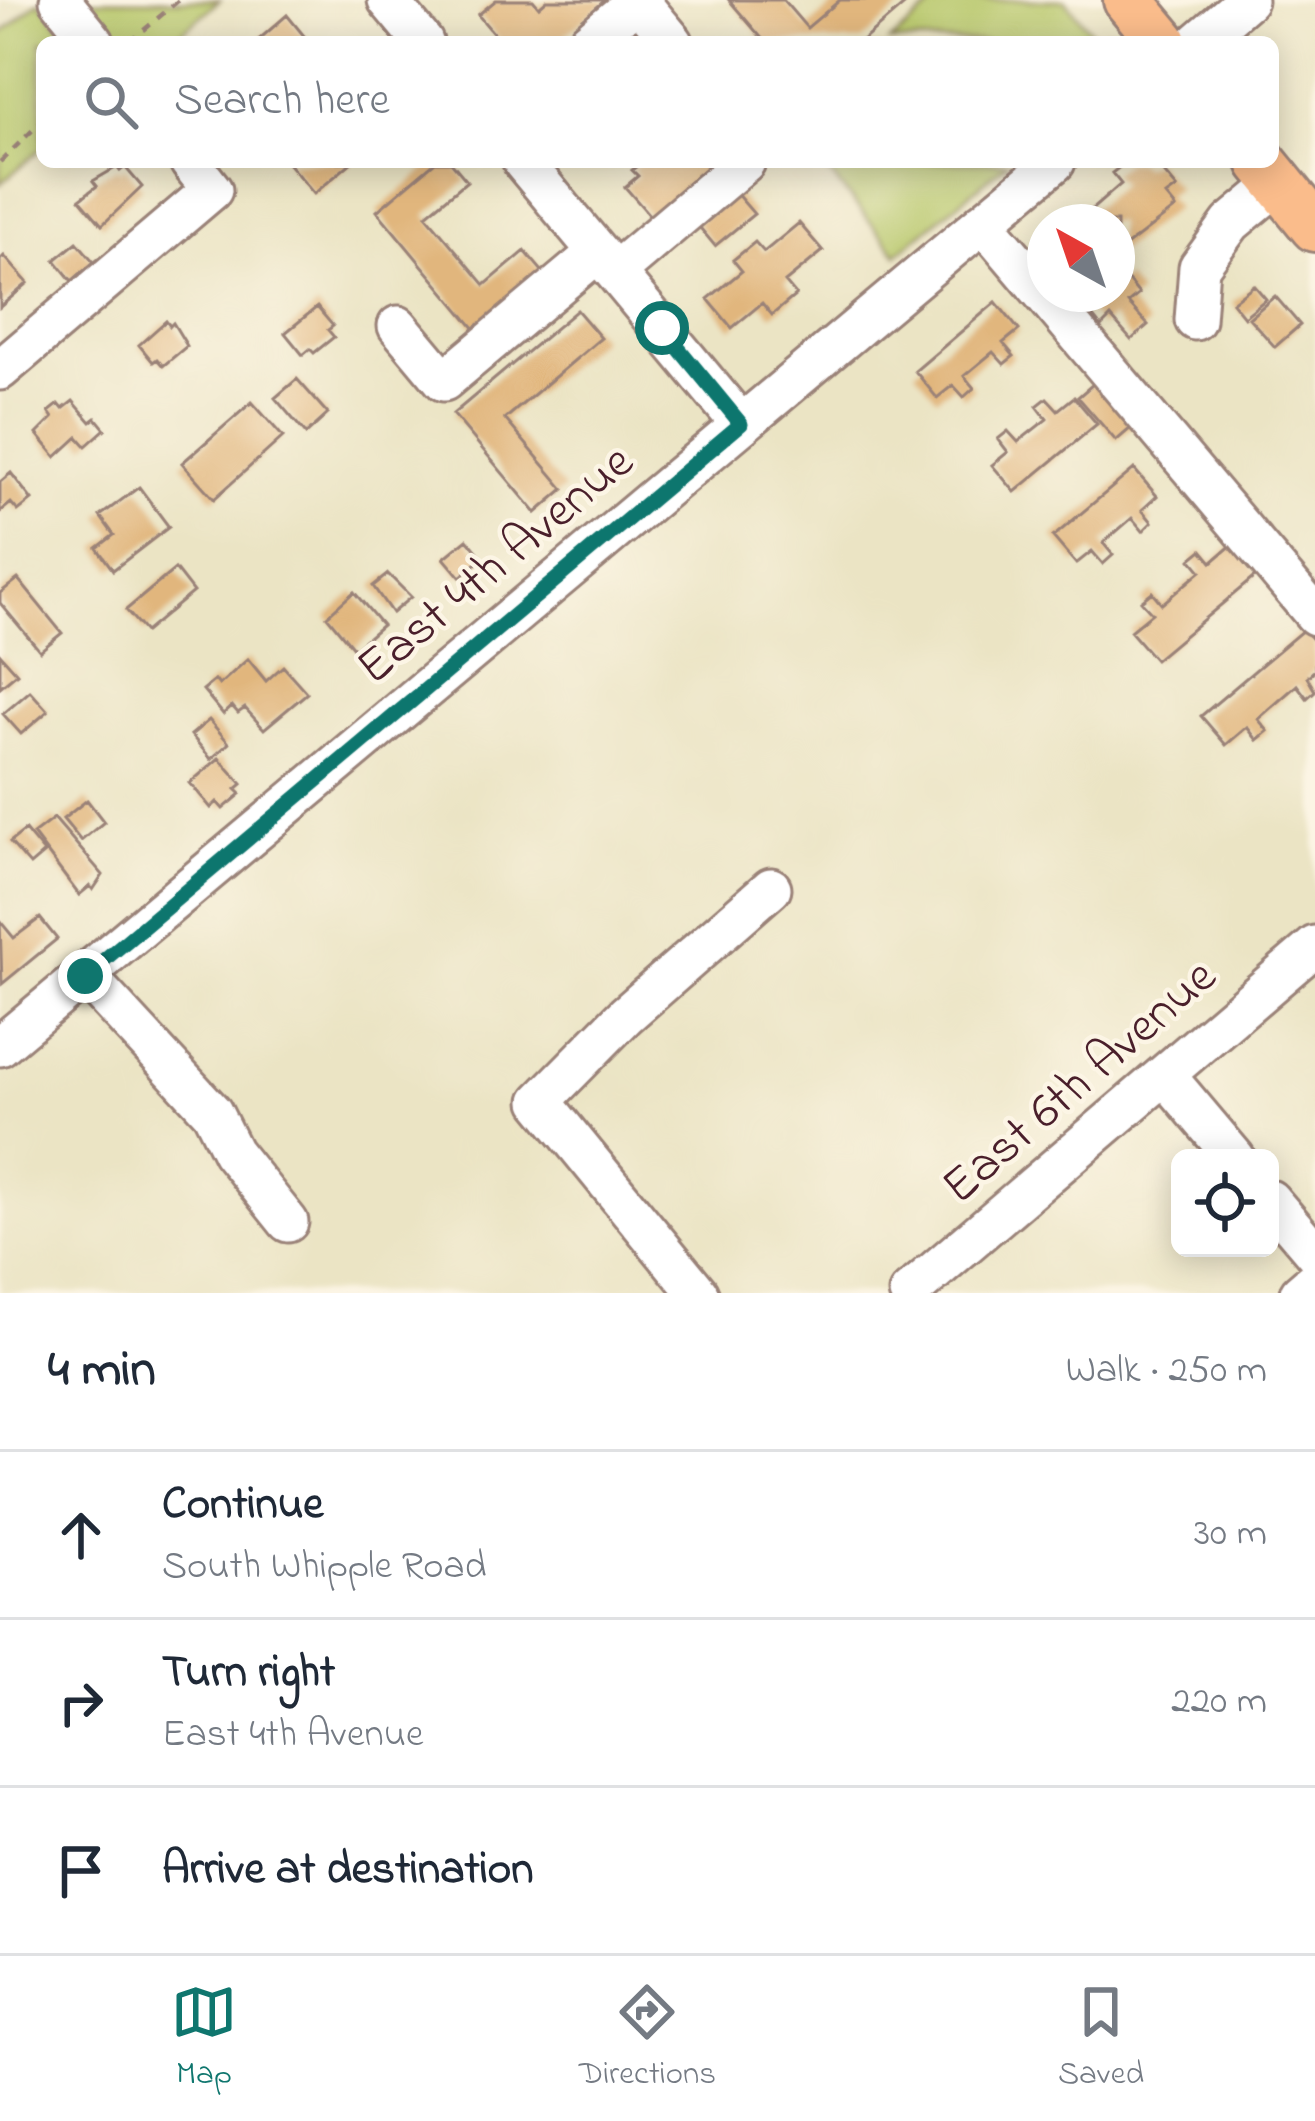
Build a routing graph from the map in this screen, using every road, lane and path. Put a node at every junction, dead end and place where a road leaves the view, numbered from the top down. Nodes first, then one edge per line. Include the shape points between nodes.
1 (60, 0) edge
2 (179, 0) edge
3 (1128, 0) edge
4 (1247, 0) edge
5 (89, 36) edge
6 (137, 36) edge
7 (595, 36) edge
8 (668, 36) edge
9 (1158, 36) edge
10 (1205, 36) edge
11 (36, 127) edge
12 (0, 162) edge
13 (528, 168) edge
14 (737, 168) edge
15 (1048, 168) edge
16 (1270, 173) edge
17 (201, 176) edge
18 (983, 222) junction
19 (1315, 227) edge
20 (606, 262) junction
21 (1195, 320) dead end
22 (398, 326) dead end
23 (0, 370) edge
24 (741, 424) junction
25 (1315, 616) edge
26 (771, 888) dead end
27 (1315, 946) edge
28 (85, 976) junction
29 (0, 1046) edge
30 (1165, 1075) junction
31 (1227, 1149) edge
32 (1279, 1211) edge
33 (288, 1222) dead end
34 (1315, 1253) edge
35 (1315, 1280) edge
36 (698, 1293) edge
37 (909, 1293) edge
38 (1300, 1293) edge

1 - 5 street
2 - 6 path
3 - 9 main road
4 - 10 street
7 - 8 street via 638,0
11 - 12 path
13 - 20 street
14 - 20 street
15 - 18 street, East 4th Avenue
16 - 19 main road
16 - 21 street via 1199,267
17 - 23 street
18 - 24 street, East 4th Avenue
18 - 25 street
20 - 22 street via 444,381
20 - 24 street
24 - 28 street, East 4th Avenue
26 - 36 street via 541,1101
27 - 30 street, East 6th Avenue
28 - 29 street, East 4th Avenue
28 - 33 street via 212,1112 232,1152
30 - 31 street
30 - 37 street, East 6th Avenue
32 - 34 street
35 - 38 street

